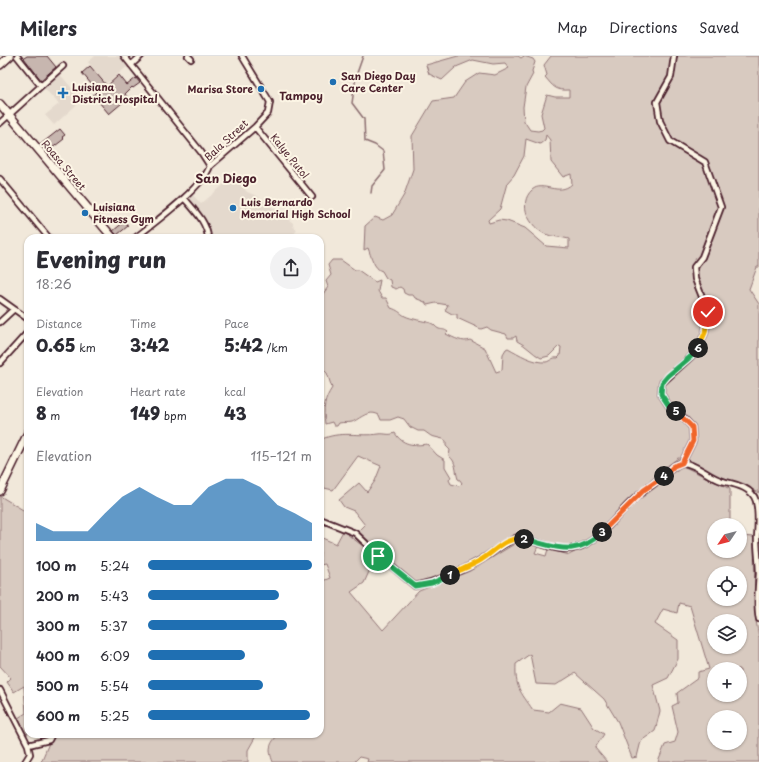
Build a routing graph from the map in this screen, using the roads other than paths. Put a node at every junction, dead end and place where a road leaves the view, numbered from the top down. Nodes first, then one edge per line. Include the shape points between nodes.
1 (10, 56) edge
2 (17, 56) edge
3 (124, 56) edge
4 (141, 56) edge
5 (242, 56) edge
6 (674, 56) edge
7 (0, 65) edge
8 (131, 65) junction
9 (63, 66) dead end
10 (41, 86) junction
11 (0, 104) edge
12 (9, 115) junction
13 (0, 123) edge
14 (255, 127) junction
15 (210, 166) junction
16 (0, 179) edge
17 (312, 197) dead end
18 (184, 198) junction
19 (47, 234) edge
20 (110, 234) edge
21 (140, 234) edge
22 (208, 234) edge
23 (0, 299) edge
24 (14, 309) junction
25 (24, 316) edge
26 (0, 322) edge
27 (24, 336) edge
28 (0, 363) edge
29 (24, 441) edge
30 (682, 463) junction
31 (1, 487) edge
32 (324, 521) edge
33 (759, 619) edge
34 (0, 690) edge
35 (24, 737) edge
36 (24, 738) edge
37 (51, 738) edge
38 (28, 745) junction
39 (25, 762) edge

1 - 7 main road
2 - 10 street
3 - 8 street
4 - 8 street
5 - 14 street, Bala Street via 270,102 268,113
6 - 30 street via 671,76 657,102 660,121 670,141 705,162 721,207 702,257 694,268 695,279 708,312 705,333 696,352 662,383 661,394 669,406 692,427 693,441
8 - 15 street
9 - 10 street
10 - 12 street
11 - 12 main road, Roasa Street
12 - 13 street
12 - 20 main road, Roasa Street
14 - 15 street, Bala Street
14 - 17 street, Kalye Putol
15 - 18 street, Bala Street via 208,172
16 - 19 street
18 - 21 street, Bala Street
18 - 22 street via 198,214
23 - 24 street
24 - 25 street
24 - 26 street
27 - 28 street
29 - 31 main road
30 - 32 street via 674,466 644,490 599,536 577,548 565,550 518,537 442,580 415,586 378,556 355,533
30 - 33 street via 690,464 714,479 741,486 752,493 756,500
34 - 35 street
36 - 38 street
37 - 38 street
38 - 39 street via 30,754

